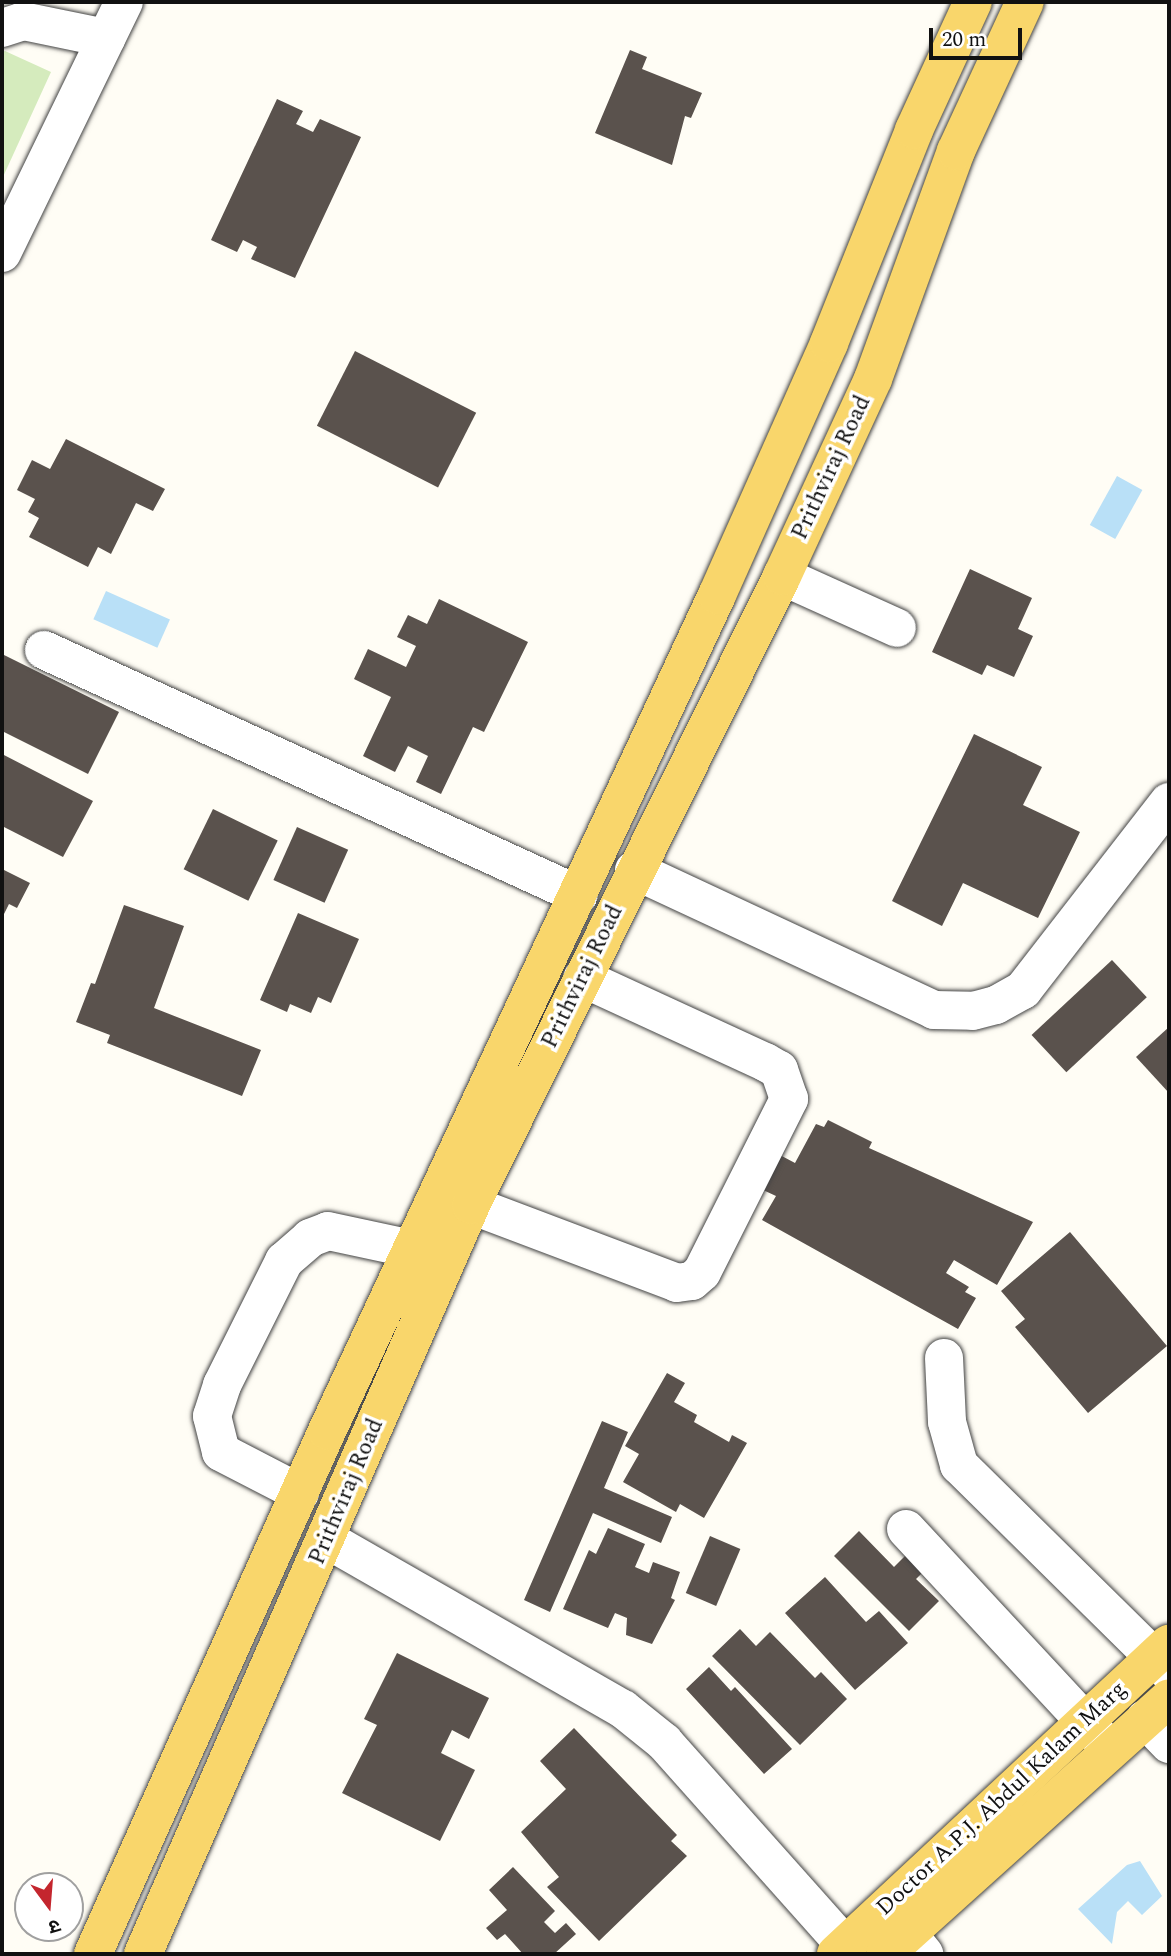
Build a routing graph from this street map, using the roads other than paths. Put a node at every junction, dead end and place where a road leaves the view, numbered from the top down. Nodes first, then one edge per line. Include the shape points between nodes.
1 (124, 2) edge
2 (973, 2) edge
3 (1046, 2) edge
4 (1020, 13) edge
5 (2, 28) edge
6 (106, 38) junction
7 (2, 253) edge
8 (782, 576) junction
9 (897, 628) dead end
10 (44, 649) dead end
11 (1169, 802) edge
12 (634, 870) junction
13 (579, 895) junction
14 (582, 978) junction
15 (471, 1205) junction
16 (429, 1255) junction
17 (944, 1358) dead end
18 (300, 1493) junction
19 (906, 1529) dead end
20 (326, 1539) junction
21 (1165, 1658) edge
22 (1161, 1721) edge
23 (1085, 1722) junction
24 (1110, 1749) junction
25 (906, 1947) edge
26 (841, 1950) edge
27 (93, 1954) edge
28 (143, 1954) edge

1 - 6 street
2 - 13 main road, Prithviraj Road via 914,130 829,343
3 - 4 main road
4 - 8 main road, Prithviraj Road via 956,151 873,379
5 - 6 street via 23,22
6 - 7 street
8 - 9 street
8 - 12 main road, Prithviraj Road
10 - 13 street
11 - 12 street via 1023,990 973,1011 934,1010
12 - 14 main road, Prithviraj Road
13 - 16 main road, Prithviraj Road
14 - 15 main road, Prithviraj Road
14 - 15 street via 779,1070 789,1099 702,1272 692,1281 677,1283
15 - 16 main road, Prithviraj Road
16 - 18 main road, Prithviraj Road
16 - 18 street via 328,1231 310,1238 284,1261 222,1385 212,1416 221,1452
16 - 20 main road, Prithviraj Road
17 - 21 street via 947,1422 959,1465
18 - 27 main road, Prithviraj Road
19 - 23 street
20 - 26 street via 623,1709 664,1742
20 - 28 main road, Prithviraj Road
21 - 23 main road, Doctor A.P.J. Abdul Kalam Marg
22 - 24 main road, Doctor A.P.J. Abdul Kalam Marg
23 - 24 street
23 - 26 main road, Doctor A.P.J. Abdul Kalam Marg
24 - 25 main road, Doctor A.P.J. Abdul Kalam Marg

